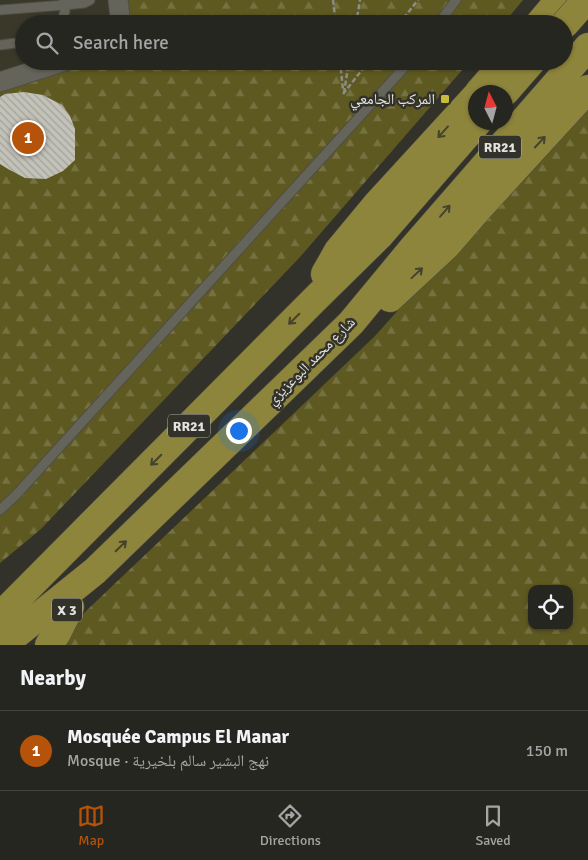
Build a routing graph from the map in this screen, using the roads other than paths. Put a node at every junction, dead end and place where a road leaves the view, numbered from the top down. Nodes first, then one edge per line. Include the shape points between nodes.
1 (90, 0) edge
2 (118, 0) edge
3 (456, 0) edge
4 (559, 0) edge
5 (586, 0) edge
6 (65, 2) edge
7 (0, 10) edge
8 (65, 15) edge
9 (120, 15) edge
10 (445, 15) edge
11 (546, 15) edge
12 (573, 15) edge
13 (15, 43) edge
14 (0, 44) edge
15 (588, 47) edge
16 (573, 64) edge
17 (37, 70) edge
18 (402, 70) edge
19 (498, 70) edge
20 (524, 70) edge
21 (568, 70) edge
22 (0, 82) edge
23 (485, 85) edge
24 (511, 85) edge
25 (588, 89) edge
26 (468, 105) edge
27 (471, 130) edge
28 (313, 301) junction
29 (351, 323) junction
30 (0, 510) edge
31 (64, 553) junction
32 (95, 571) junction
33 (0, 591) edge
34 (70, 607) junction
35 (0, 616) edge
36 (3, 645) edge
37 (34, 645) edge
38 (49, 645) edge

1 - 6 lane
2 - 9 street
3 - 10 lane
4 - 11 highway
5 - 12 highway, bridge
6 - 7 lane
6 - 8 lane
13 - 14 lane
16 -> 15 highway, شارع محمد البوعزيزي / RR21
17 - 22 street
18 - 30 lane
19 - 23 highway
20 - 24 highway
29 -> 21 highway, شارع محمد البوعزيزي / RR21
29 -> 25 highway via 382,306 446,246
26 -> 28 highway via 338,251
27 - 28 highway, RR21 via 379,236
28 -> 31 highway, RR21
32 -> 29 highway, شارع محمد البوعزيزي / RR21
31 - 33 highway
31 - 35 highway, RR21
32 - 34 highway, X 3
32 - 36 highway, شارع محمد البوعزيزي / RR21
34 - 37 highway, X 3
34 - 38 highway

